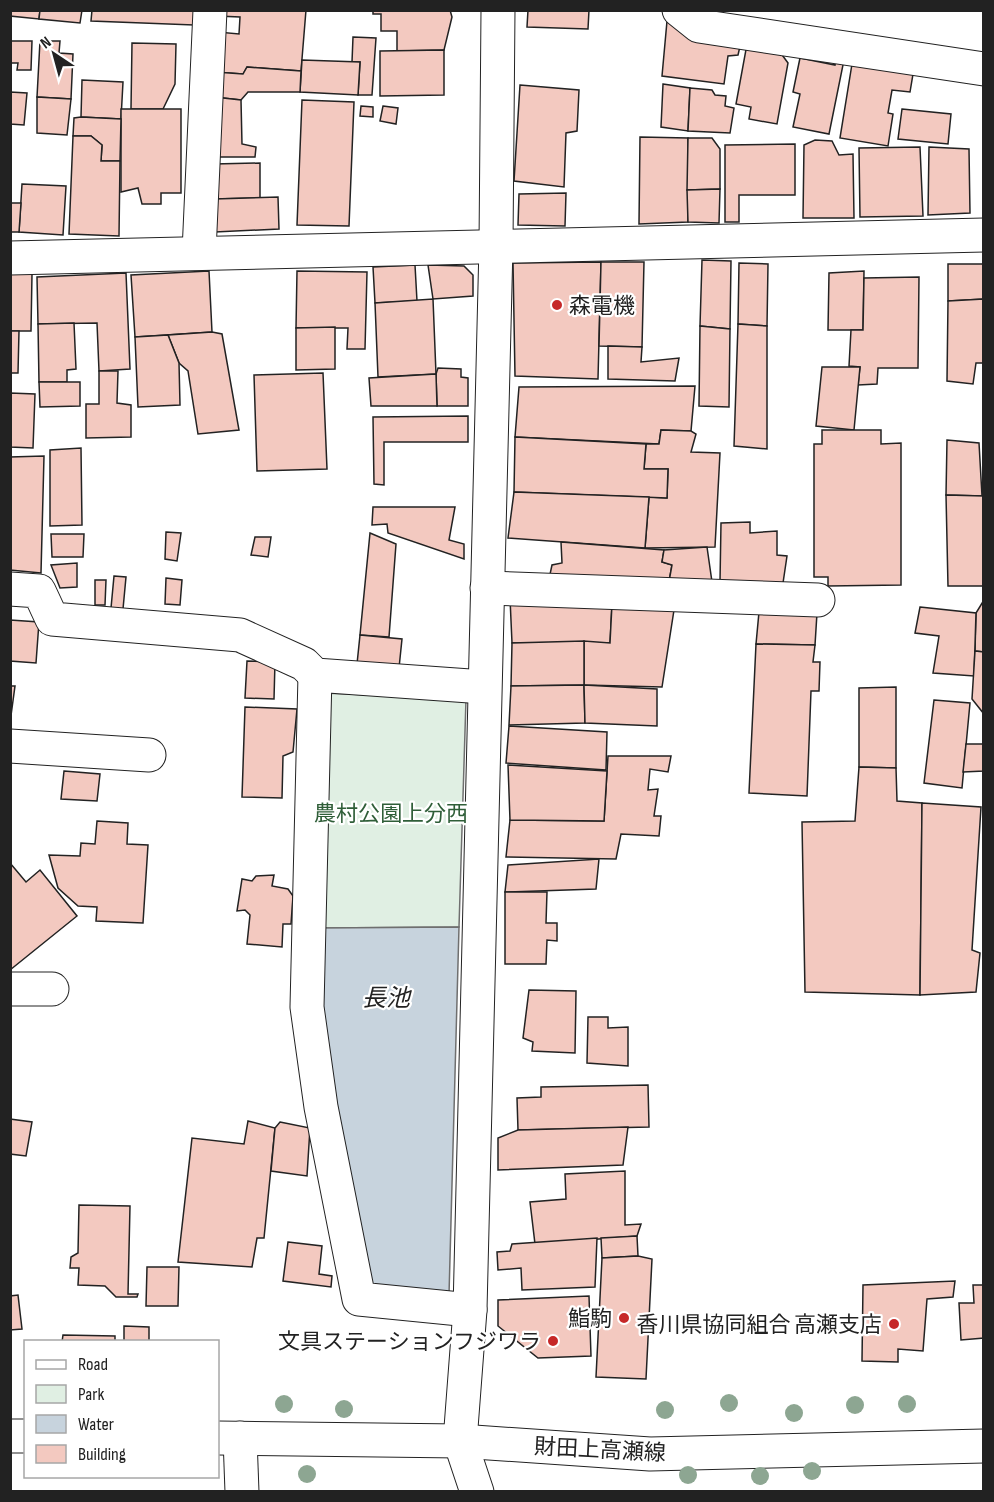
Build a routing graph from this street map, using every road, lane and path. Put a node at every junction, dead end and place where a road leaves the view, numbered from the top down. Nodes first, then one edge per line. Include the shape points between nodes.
1 (210, 10) edge
2 (498, 10) edge
3 (679, 10) edge
4 (984, 69) edge
5 (984, 236) edge
6 (496, 245) junction
7 (199, 252) junction
8 (10, 258) edge
9 (487, 588) junction
10 (10, 589) edge
11 (818, 600) dead end
12 (315, 675) junction
13 (484, 687) junction
14 (10, 747) edge
15 (149, 755) dead end
16 (10, 989) edge
17 (52, 989) dead end
18 (470, 1310) junction
19 (229, 1438) edge
20 (460, 1441) junction
21 (984, 1446) edge
22 (242, 1491) edge
23 (477, 1491) edge

1 - 7 street
2 - 6 street
3 - 4 street via 699,26
5 - 6 street
6 - 7 street
6 - 9 street
7 - 8 street
9 - 11 street
9 - 13 street
10 - 12 street via 39,591 52,619 240,635 304,664
12 - 13 street
12 - 18 street via 307,1007 321,1107 358,1299
13 - 18 street
14 - 15 street
16 - 17 street
18 - 20 street
19 - 20 street, 財田上高瀬線
19 - 22 street
20 - 21 street, 財田上高瀬線 via 650,1454
20 - 23 street

